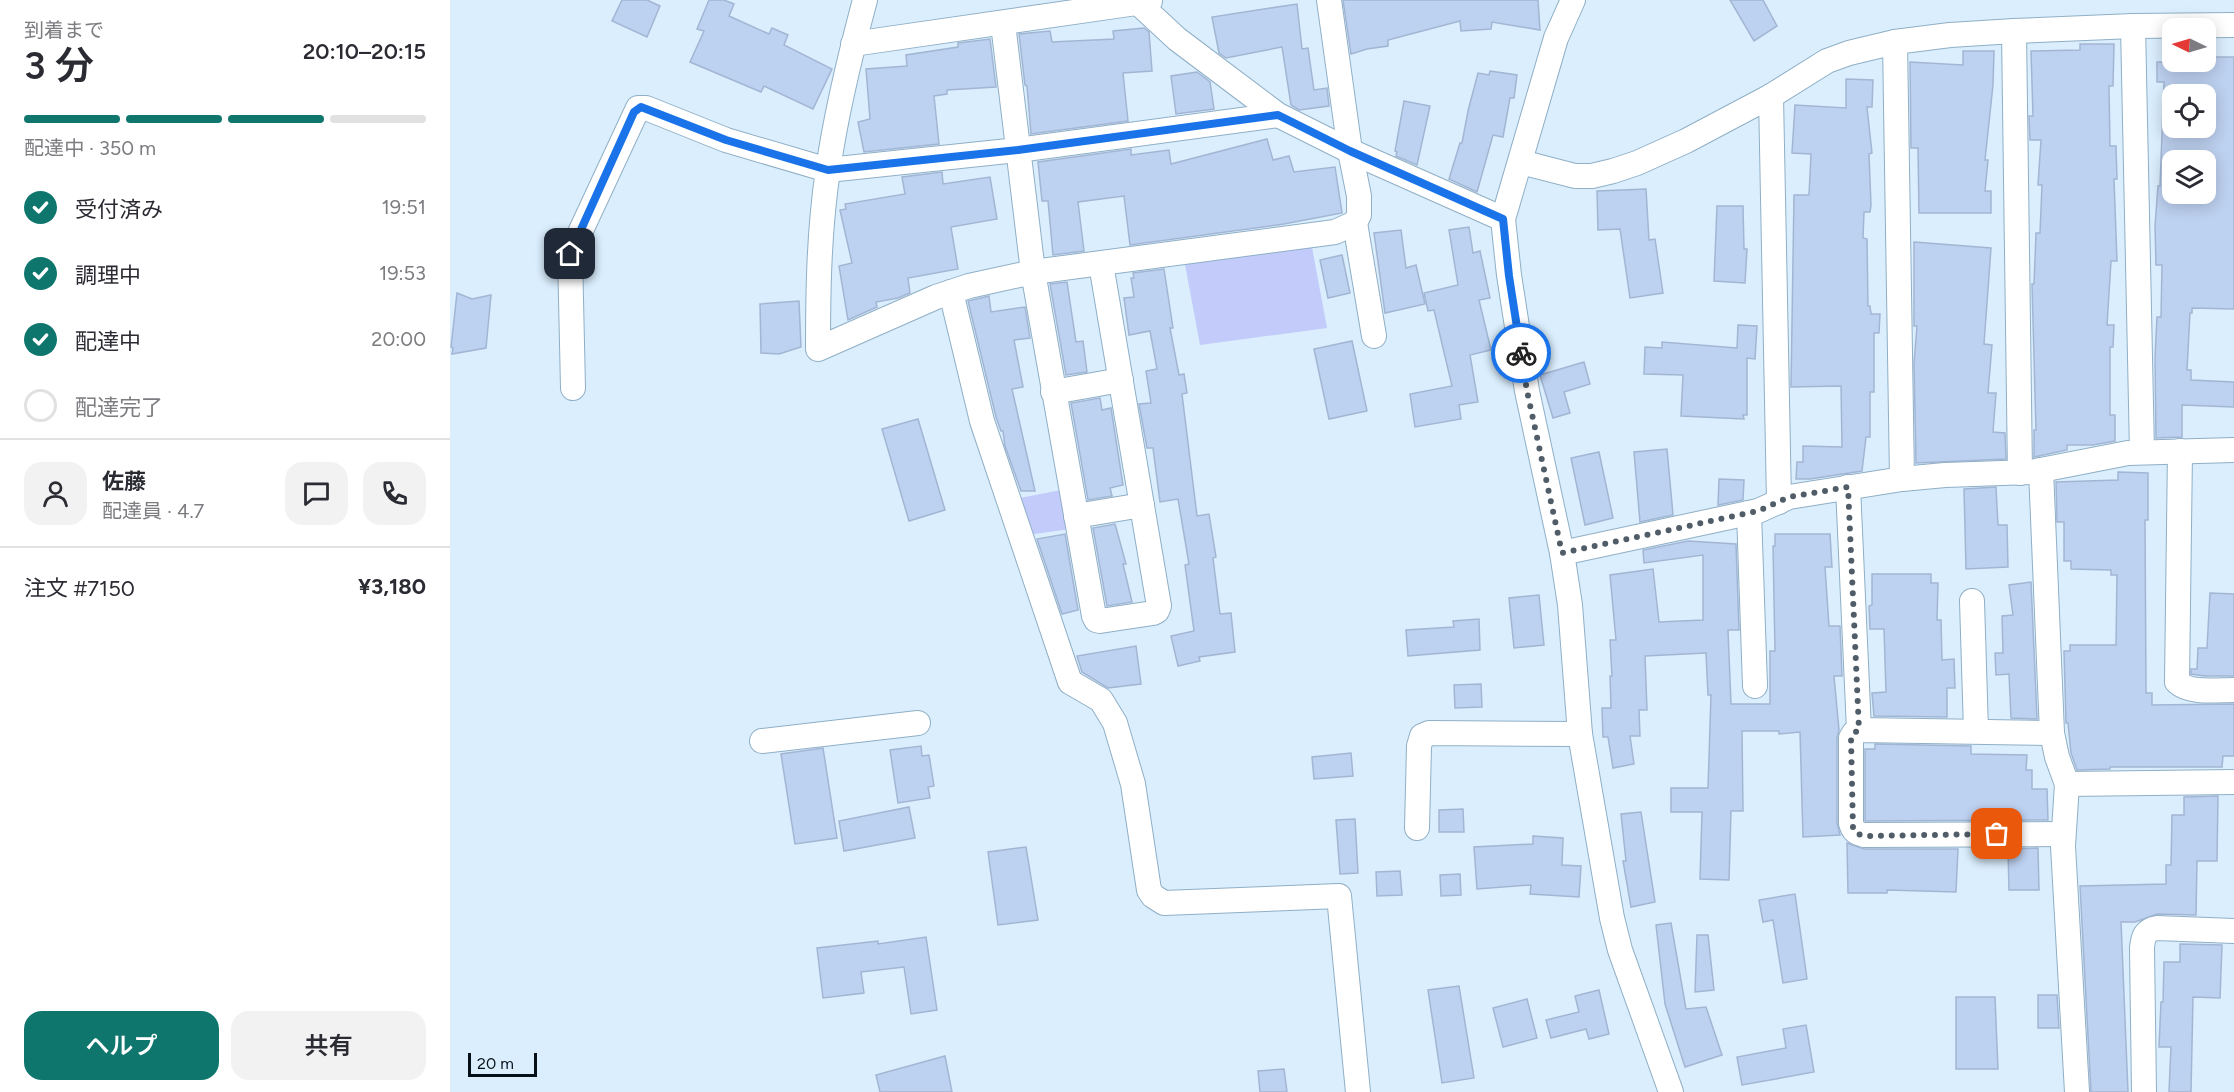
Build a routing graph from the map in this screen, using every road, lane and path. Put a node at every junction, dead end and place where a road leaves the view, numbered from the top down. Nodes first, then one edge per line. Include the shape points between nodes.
1 (865, 0) edge
2 (1329, 0) edge
3 (1572, 0) edge
4 (1142, 1) edge
5 (1003, 24) junction
6 (2234, 25) edge
7 (2133, 26) junction
8 (2014, 31) junction
9 (1895, 42) junction
10 (853, 45) junction
11 (1771, 96) junction
12 (1278, 115) junction
13 (1018, 150) junction
14 (1350, 151) junction
15 (1521, 162) junction
16 (828, 170) junction
17 (1503, 219) junction
18 (1355, 223) junction
19 (1101, 264) junction
20 (1033, 272) junction
21 (951, 292) junction
22 (1374, 336) dead end
23 (1121, 380) junction
24 (573, 388) dead end
25 (1053, 392) junction
26 (2234, 450) edge
27 (2180, 451) junction
28 (2142, 452) junction
29 (2031, 472) junction
30 (1902, 479) junction
31 (1848, 487) junction
32 (1779, 502) junction
33 (1142, 505) junction
34 (1749, 513) junction
35 (1076, 516) junction
36 (1562, 553) junction
37 (1972, 601) dead end
38 (1755, 686) dead end
39 (2234, 690) edge
40 (918, 723) dead end
41 (1859, 730) junction
42 (1976, 731) junction
43 (2052, 733) junction
44 (1580, 734) junction
45 (762, 741) dead end
46 (2234, 782) edge
47 (2067, 784) junction
48 (1417, 828) dead end
49 (2063, 834) junction
50 (2234, 931) edge
51 (1358, 1092) edge
52 (1671, 1092) edge
53 (2077, 1092) edge
54 (2144, 1092) edge

1 - 10 street
2 - 14 street
3 - 15 street via 1556,38
4 - 5 street
4 - 12 street via 1177,39
5 - 10 street
5 - 13 street
6 - 7 street
7 - 8 street
7 - 28 street
8 - 9 street
8 - 29 street
9 - 11 street via 1827,61
9 - 30 street
10 - 16 street
11 - 15 street via 1686,141 1613,171 1583,177
11 - 32 street
12 - 13 street
12 - 14 street
13 - 16 street
13 - 20 street
14 - 17 street
14 - 18 street via 1360,206
15 - 17 street
16 - 21 street via 818,285 818,349
16 - 24 street via 726,140 646,108 636,110 570,254
17 - 36 street via 1527,391
18 - 19 street via 1335,232
18 - 22 street
19 - 20 street
19 - 23 street
20 - 21 street
20 - 25 street
21 - 51 street via 982,421 1070,682 1101,700 1122,742 1133,784 1149,890 1164,903 1339,896
23 - 25 street
23 - 33 street
25 - 35 street
26 - 27 street
27 - 28 street
27 - 39 street via 2177,682 2190,689
28 - 29 street
29 - 30 street
29 - 43 street
30 - 31 street
31 - 32 street
31 - 41 street
32 - 34 street
33 - 35 street
33 - 35 street via 1159,606 1156,612 1132,616 1100,621 1095,618
34 - 36 street
34 - 38 street
36 - 44 street
37 - 42 street
40 - 45 street
41 - 42 street
41 - 49 street via 1851,738 1851,823 1858,834
42 - 43 street
43 - 47 street
44 - 48 street via 1422,736
44 - 52 street via 1620,950
46 - 47 street
47 - 49 street
49 - 53 street
50 - 54 street via 2157,928 2144,936

